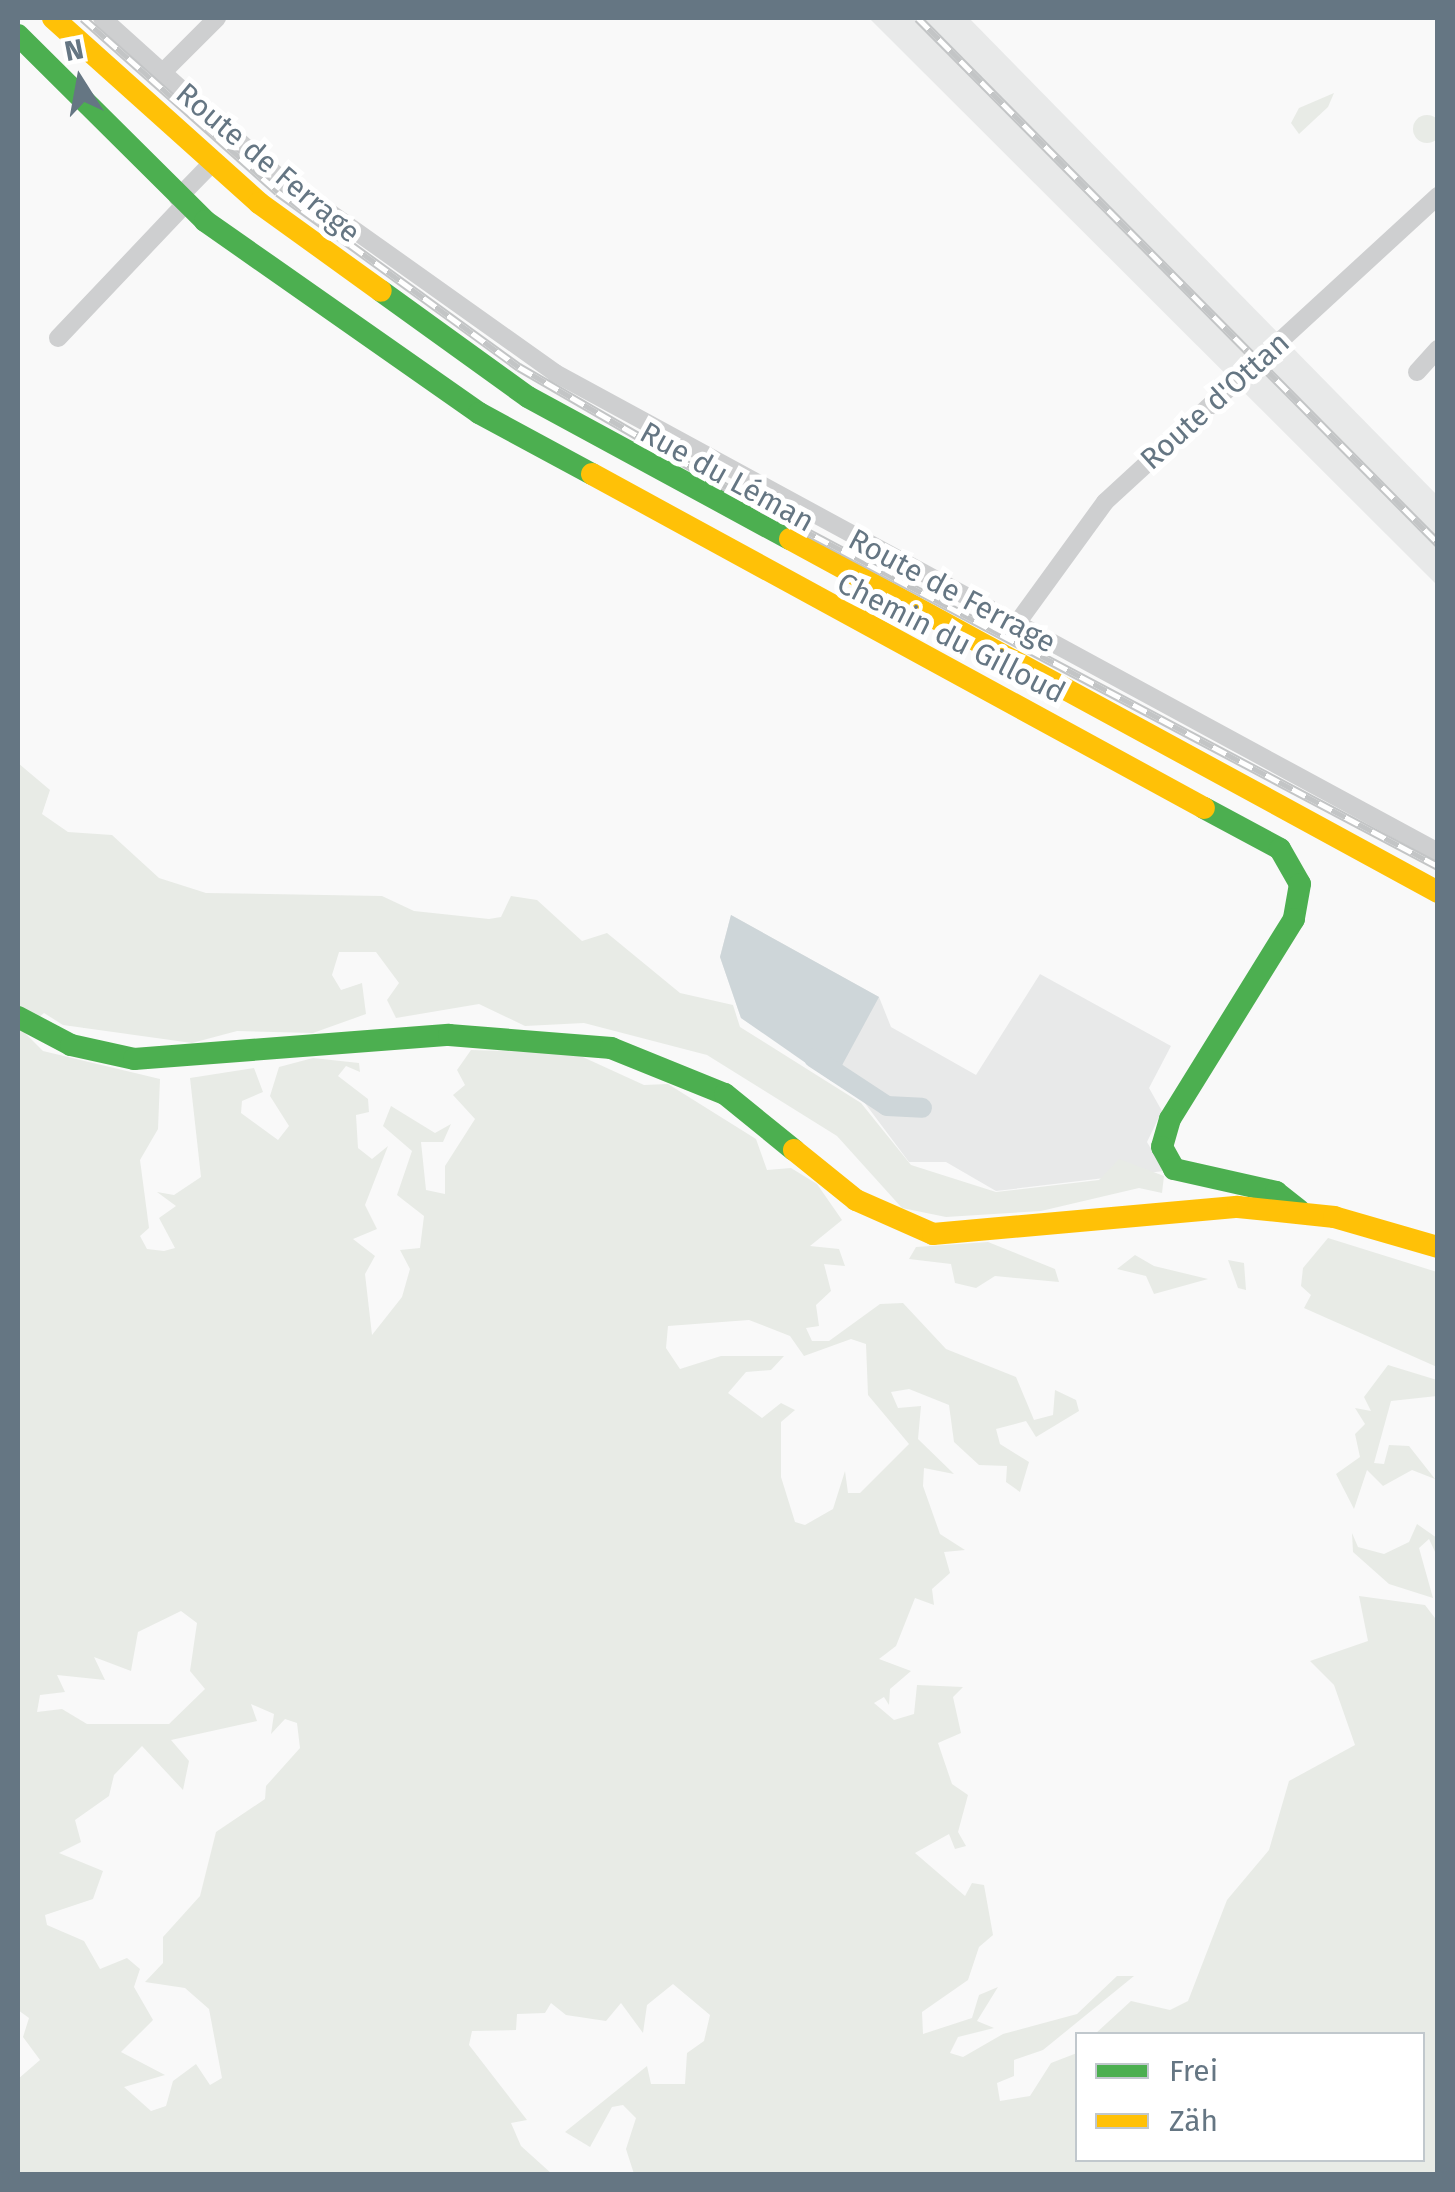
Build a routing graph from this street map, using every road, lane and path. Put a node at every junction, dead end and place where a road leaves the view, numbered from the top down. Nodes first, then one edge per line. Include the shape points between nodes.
1 (53, 18) edge
2 (102, 18) edge
3 (217, 18) edge
4 (18, 35) edge
5 (162, 73) junction
6 (212, 164) junction
7 (1438, 196) edge
8 (182, 201) junction
9 (58, 338) dead end
10 (1438, 349) edge
11 (1416, 372) dead end
12 (1016, 626) junction
13 (1438, 852) edge
14 (1438, 892) edge
15 (18, 1017) edge
16 (1299, 1210) junction
17 (1438, 1247) edge

1 - 6 street, Rue du Léman
2 - 5 street, Route de Ferrage
3 - 5 street
4 - 8 street, Chemin du Gilloud
5 - 12 street, Route de Ferrage via 393,266 555,373
6 - 8 street
6 - 14 street, Rue du Léman via 528,397
7 - 12 street, Route d'Ottan via 1105,502
8 - 9 street
8 - 16 street, Chemin du Gilloud via 415,370 602,488 1280,849 1300,884 1294,919 1170,1118 1162,1147 1174,1169 1284,1195
10 - 11 street
12 - 13 street, Route de Ferrage
15 - 16 street via 71,1045 134,1059 436,1036 611,1048 724,1094 856,1200 934,1234 1206,1207
16 - 17 street

